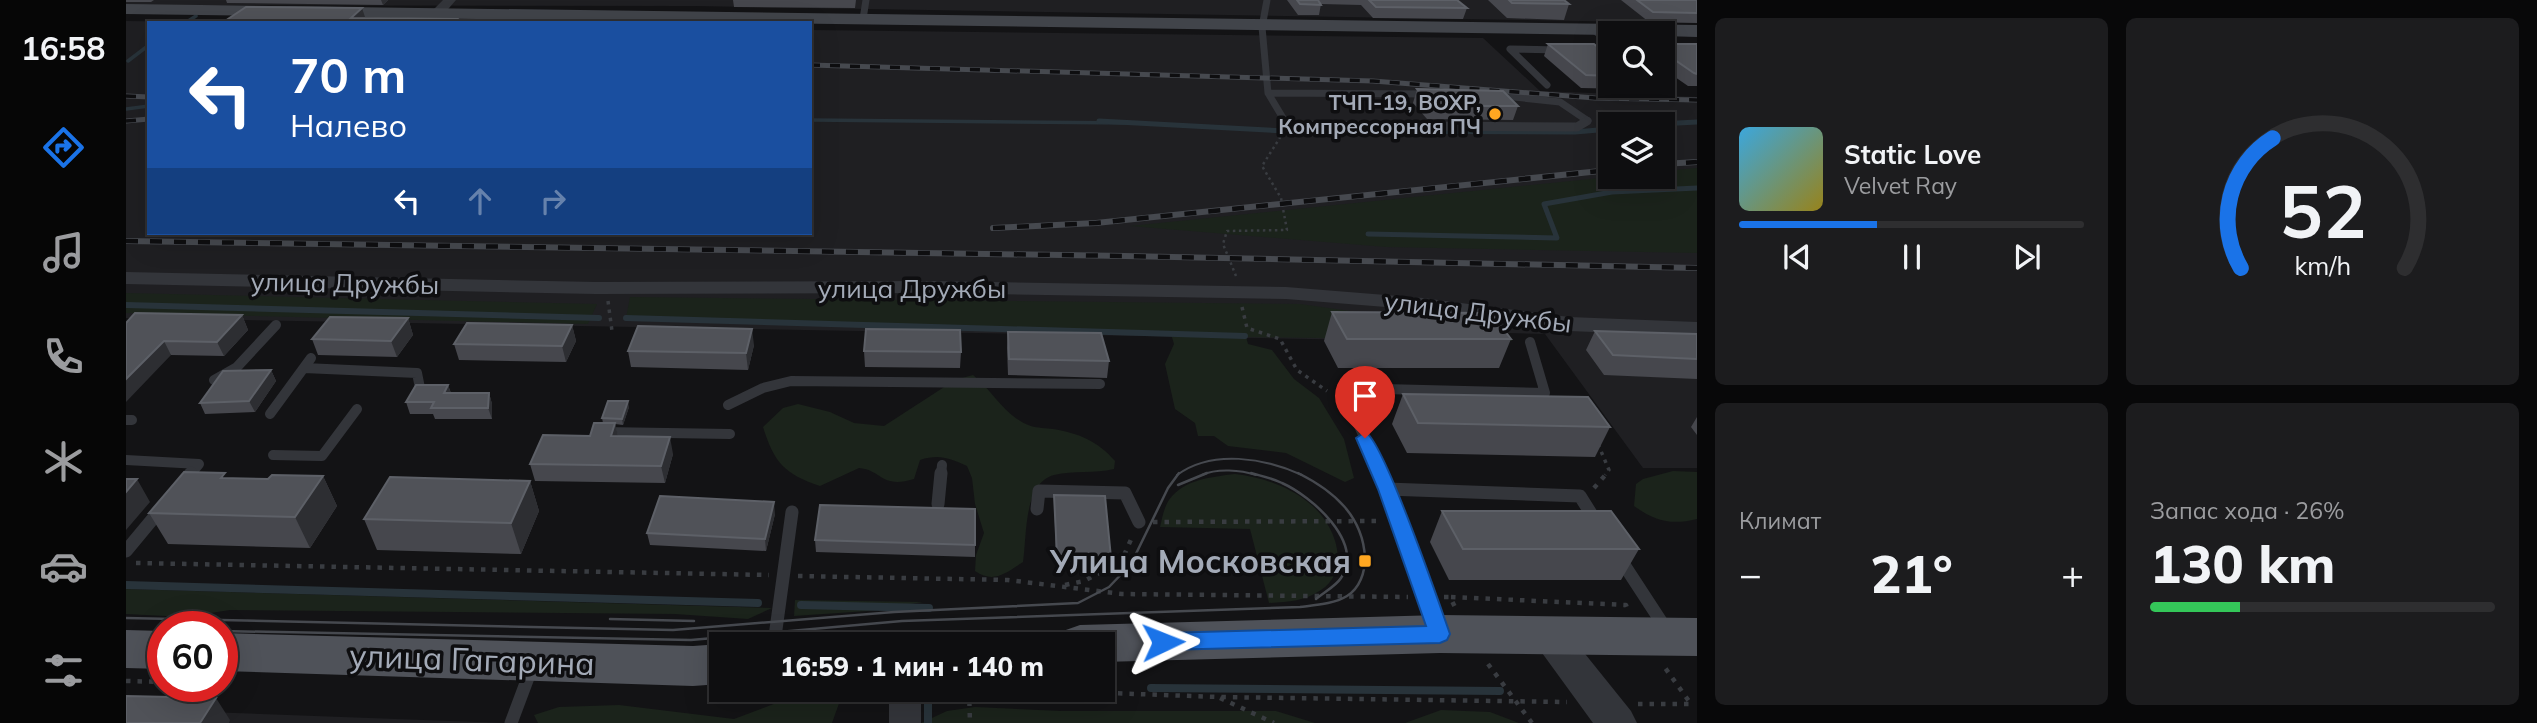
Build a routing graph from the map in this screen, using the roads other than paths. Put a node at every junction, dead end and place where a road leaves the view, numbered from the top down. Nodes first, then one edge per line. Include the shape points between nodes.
1 (866, 0) edge
2 (1267, 0) edge
3 (444, 6) edge
4 (126, 9) edge
5 (863, 19) junction
6 (1262, 27) junction
7 (1594, 30) junction
8 (1697, 32) edge
9 (1598, 33) edge
10 (1598, 50) edge
11 (1547, 85) dead end
12 (1268, 93) junction
13 (1444, 94) edge
14 (1481, 95) edge
15 (126, 278) edge
16 (275, 325) dead end
17 (1697, 329) edge
18 (1530, 342) dead end
19 (311, 358) dead end
20 (304, 368) junction
21 (214, 380) edge
22 (1100, 384) dead end
23 (420, 388) edge
24 (728, 405) dead end
25 (357, 409) dead end
26 (270, 414) dead end
27 (591, 432) edge
28 (730, 434) dead end
29 (272, 455) dead end
30 (126, 460) edge
31 (942, 465) dead end
32 (1387, 489) junction
33 (938, 503) dead end
34 (1037, 509) dead end
35 (792, 512) dead end
36 (1139, 522) road end
37 (126, 551) edge
38 (1442, 615) junction
39 (775, 632) edge
40 (1548, 635) junction
41 (1684, 637) edge
42 (1115, 641) edge
43 (126, 649) edge
44 (147, 650) edge
45 (238, 652) edge
46 (534, 661) junction
47 (709, 665) edge
48 (905, 702) edge
49 (511, 723) edge
50 (905, 723) edge
51 (1617, 723) edge

1 - 5 lane
2 - 6 lane
3 - 4 main road
3 - 5 main road
5 - 6 main road
6 - 7 main road
6 - 12 lane
7 - 8 main road
7 - 9 lane
10 - 11 lane via 1510,50
12 - 13 lane
12 - 14 lane via 1287,125 1577,127 1588,121 1560,102
15 - 17 street, улица Дружбы via 596,288 1286,293 1423,304 1569,324
16 - 21 lane via 237,367
18 - 32 lane via 1545,393 1342,388
19 - 20 lane
20 - 23 lane via 417,373
20 - 26 lane
22 - 24 lane via 791,381
25 - 29 lane via 323,456
27 - 28 lane
30 - 37 lane via 199,464
31 - 33 lane
32 - 38 lane
32 - 41 lane via 1580,496
34 - 36 lane via 1039,491 1125,493
35 - 39 lane
38 - 40 main road
38 - 42 main road
40 - 41 main road
40 - 51 street
43 - 44 main road
45 - 46 main road, улица Гагарина
46 - 47 main road, улица Гагарина
46 - 49 lane
48 - 50 street

